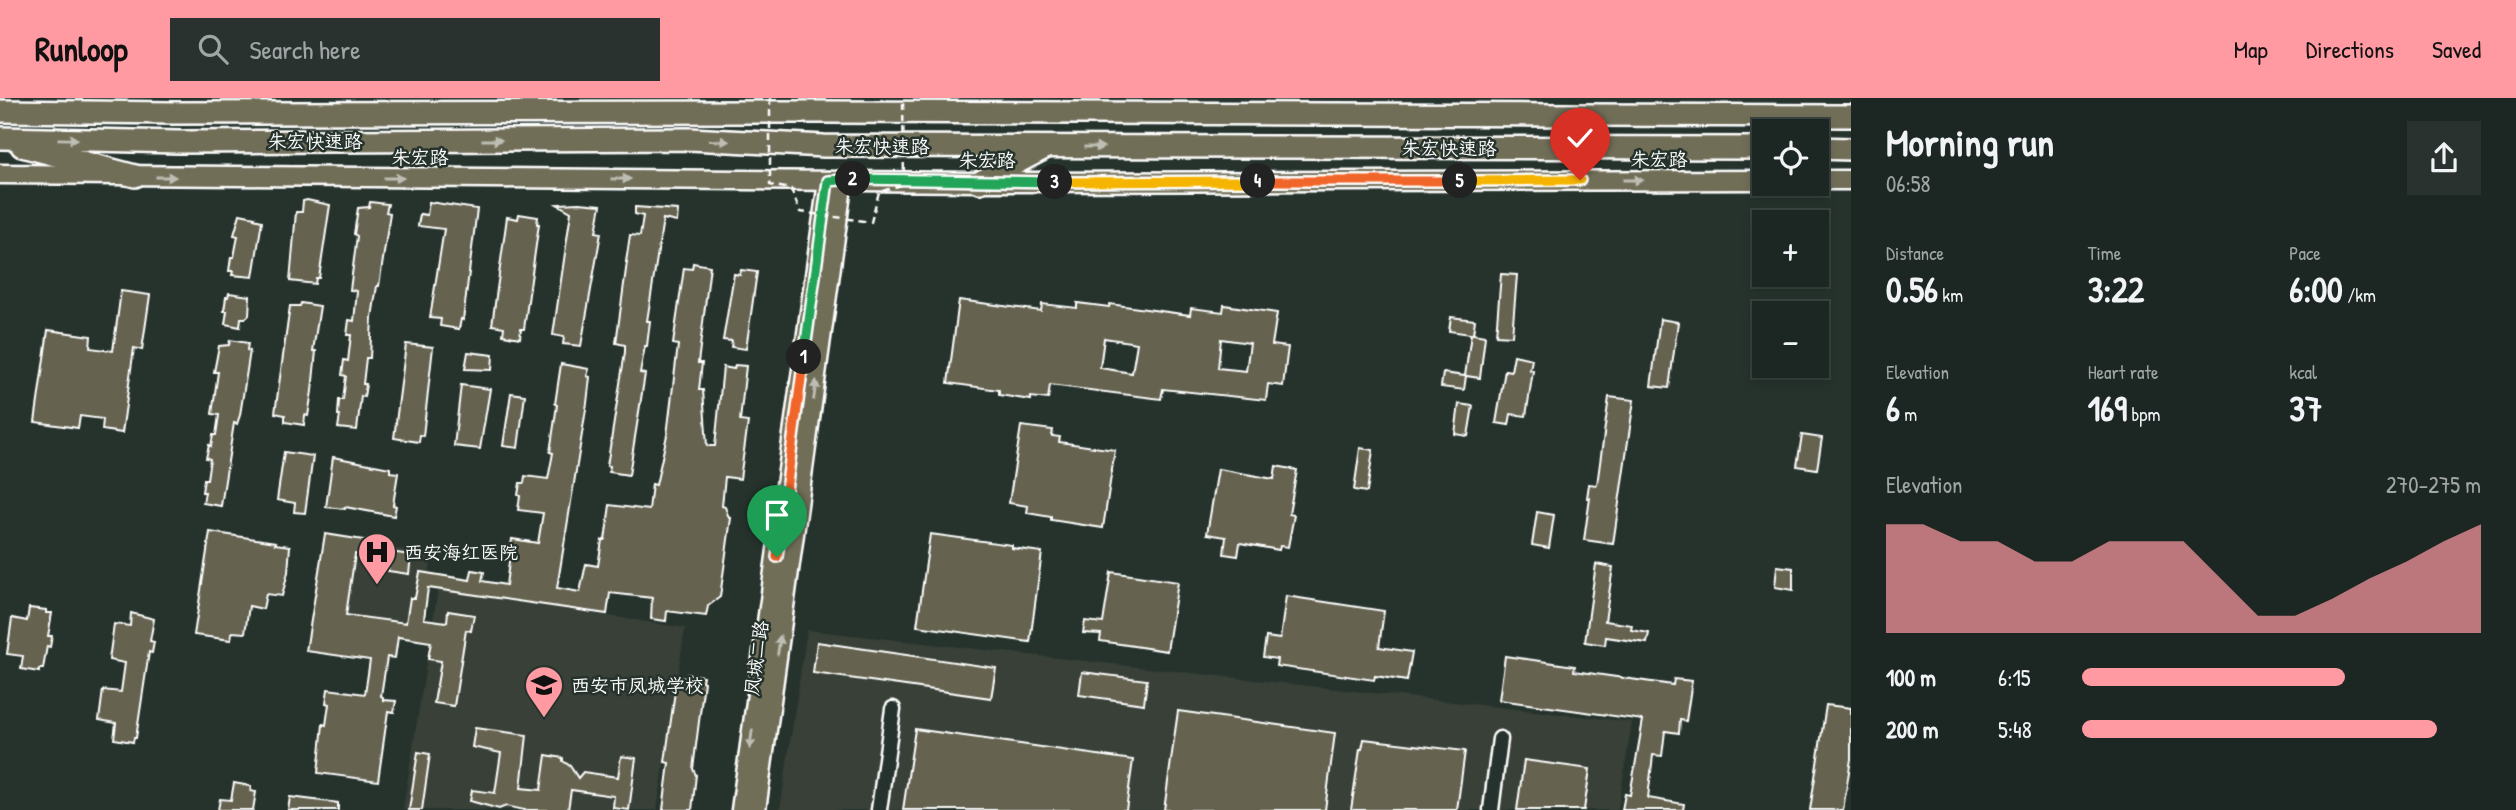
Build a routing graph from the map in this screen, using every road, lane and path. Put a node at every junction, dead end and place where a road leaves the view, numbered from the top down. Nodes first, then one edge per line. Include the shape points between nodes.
1 (121, 98) edge
2 (770, 98) edge
3 (828, 98) edge
4 (903, 98) edge
5 (0, 111) edge
6 (868, 112) junction
7 (156, 113) junction
8 (1851, 116) edge
9 (0, 139) edge
10 (1045, 147) junction
11 (1752, 148) edge
12 (1829, 148) edge
13 (1851, 149) edge
14 (0, 174) edge
15 (135, 176) junction
16 (836, 180) junction
17 (1752, 180) edge
18 (1829, 180) edge
19 (1851, 180) edge
20 (979, 182) junction
21 (892, 709) dead end
22 (1500, 739) dead end
23 (741, 810) edge
24 (755, 810) edge
25 (879, 810) edge
26 (1491, 810) edge

1 - 7 highway
2 - 4 path, bridge via 770,185 791,189 800,212 871,222 879,192 904,184
3 - 6 highway
5 - 7 highway, 朱宏快速路
6 - 7 highway, 朱宏快速路
6 - 8 highway, 朱宏快速路
9 -> 10 highway, 朱宏快速路 via 690,139 824,146
9 - 15 highway
10 -> 11 highway, 朱宏快速路
10 - 20 highway
12 - 13 highway
14 - 15 main road, 朱宏路
15 -> 16 main road, 朱宏路
16 - 20 main road, 朱宏路
16 -> 23 main road, 凤城二路
24 -> 16 main road, 凤城二路
20 -> 17 main road, 朱宏路
18 - 19 main road
21 - 25 lane
22 - 26 lane

